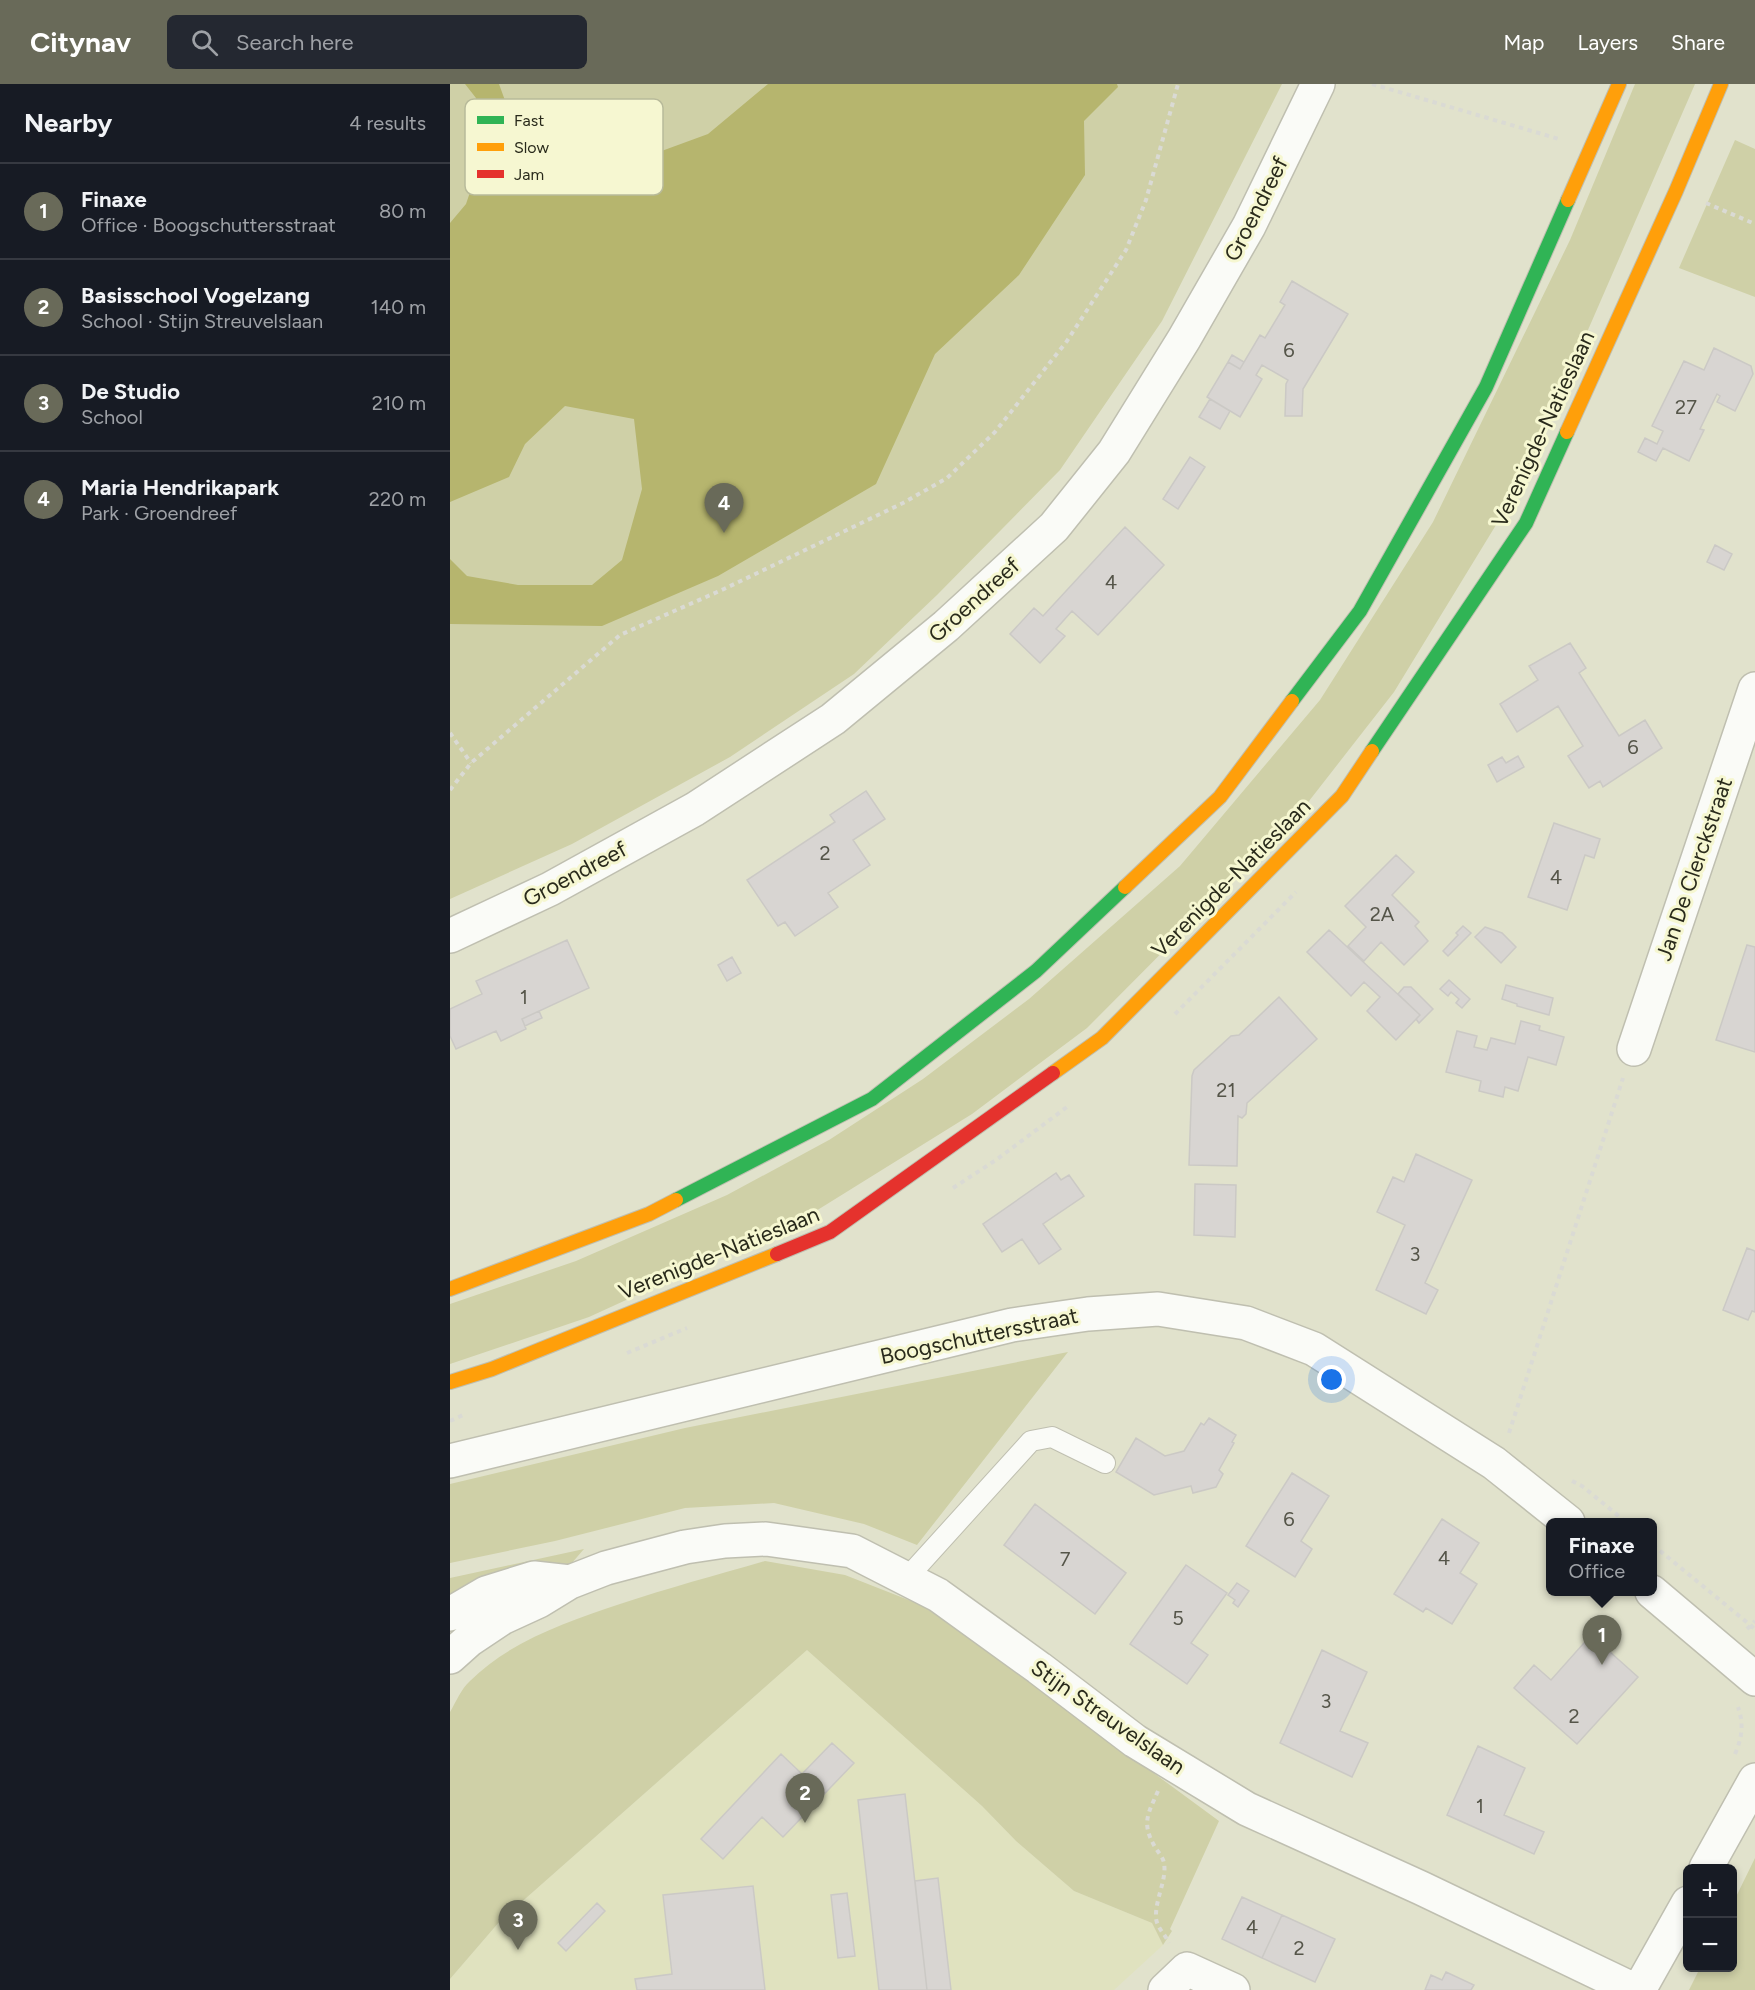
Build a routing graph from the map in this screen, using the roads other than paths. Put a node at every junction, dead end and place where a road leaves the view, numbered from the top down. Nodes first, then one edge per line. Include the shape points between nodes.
1 (1317, 84) edge
2 (1619, 84) edge
3 (1721, 84) edge
4 (1755, 689) edge
5 (450, 936) edge
6 (1634, 1049) road end
7 (450, 1288) edge
8 (450, 1382) edge
9 (450, 1461) edge
10 (1105, 1463) dead end
11 (1563, 1518) edge
12 (906, 1579) junction
13 (570, 1582) junction
14 (1657, 1596) edge
15 (450, 1614) edge
16 (450, 1657) edge
17 (1746, 1691) edge
18 (1755, 1780) edge
19 (1709, 1864) edge
20 (1683, 1912) edge
21 (1173, 1982) edge
22 (1233, 1990) edge
23 (1637, 1990) edge

1 - 5 street, Groendreef via 1250,226 1184,339 1114,452 1054,526 946,626 833,719 685,815 550,889
2 - 7 main road via 1486,387 1360,611 1220,797 1036,971 872,1099 649,1215
3 - 8 main road, Verenigde-Natieslaan via 1526,523 1342,796 1102,1038 830,1232 492,1369
4 - 6 street, Jan De Clerckstraat
9 - 11 street, Boogschuttersstraat via 1012,1325 1158,1309 1246,1323 1314,1349 1494,1464
10 - 12 lane via 1052,1437 1031,1441
12 - 13 street, Stijn Streuvelslaan via 852,1551 766,1539 685,1547
12 - 23 street, Stijn Streuvelslaan via 938,1595 1135,1741 1247,1809
13 - 15 street, Stijn Streuvelslaan via 534,1578 486,1593
13 - 16 street, Stijn Streuvelslaan via 502,1618
14 - 17 street via 1724,1652
18 - 19 street
20 - 23 street
21 - 22 street via 1187,1969

